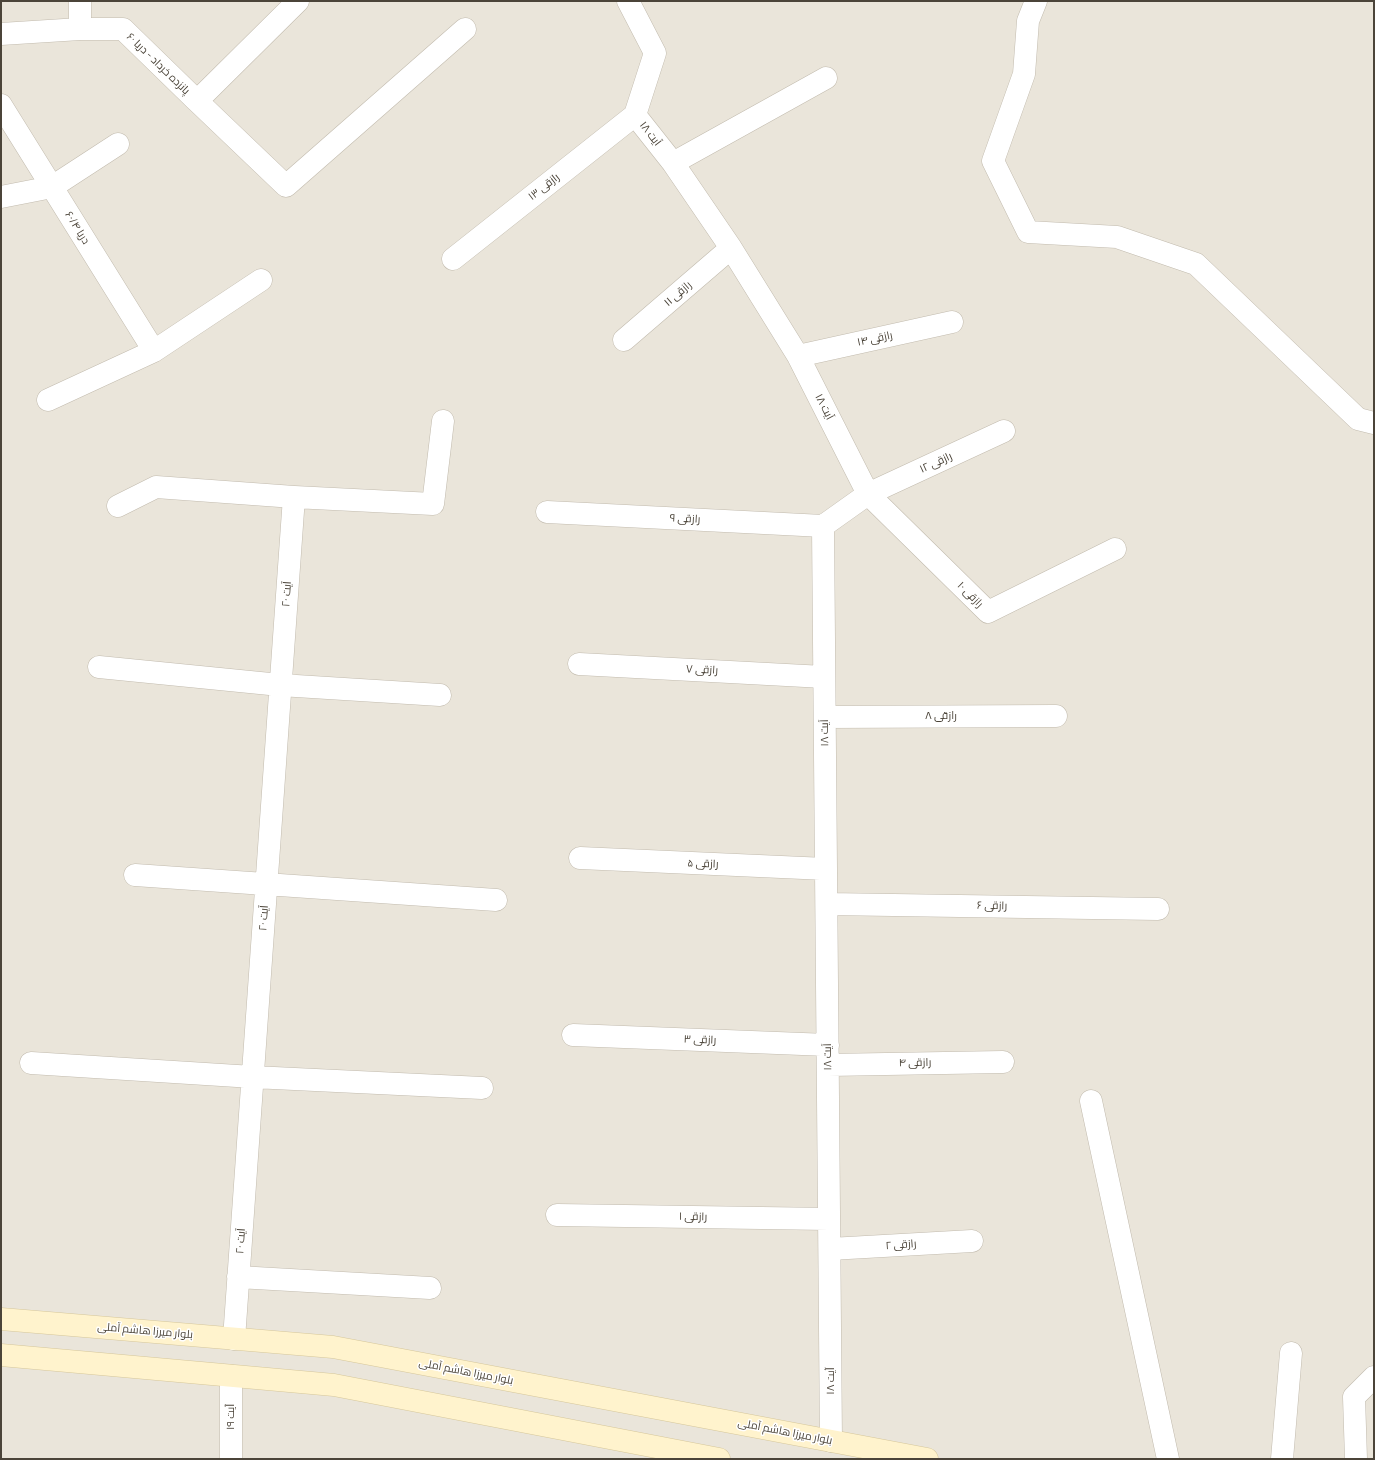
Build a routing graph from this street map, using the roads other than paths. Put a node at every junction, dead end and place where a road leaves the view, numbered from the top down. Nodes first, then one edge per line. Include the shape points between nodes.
1 (80, 1) edge
2 (298, 1) edge
3 (628, 1) edge
4 (1036, 1) edge
5 (80, 29) junction
6 (465, 29) dead end
7 (1, 34) edge
8 (826, 78) dead end
9 (197, 101) junction
10 (1, 105) edge
11 (635, 115) junction
12 (118, 144) dead end
13 (673, 163) junction
14 (52, 186) junction
15 (1, 197) edge
16 (731, 248) junction
17 (453, 259) dead end
18 (261, 280) dead end
19 (952, 322) dead end
20 (624, 340) dead end
21 (154, 351) junction
22 (798, 356) junction
23 (48, 400) dead end
24 (443, 421) dead end
25 (1366, 421) edge
26 (1004, 431) dead end
27 (868, 494) junction
28 (294, 497) junction
29 (118, 506) dead end
30 (547, 512) dead end
31 (823, 526) junction
32 (1116, 549) dead end
33 (579, 664) dead end
34 (99, 667) dead end
35 (824, 677) junction
36 (280, 685) junction
37 (440, 695) dead end
38 (1056, 716) dead end
39 (825, 717) junction
40 (580, 858) dead end
41 (826, 869) junction
42 (135, 875) dead end
43 (266, 885) junction
44 (496, 900) dead end
45 (826, 904) junction
46 (1158, 909) dead end
47 (573, 1035) dead end
48 (828, 1055) junction
49 (31, 1062) dead end
50 (1003, 1062) dead end
51 (253, 1077) junction
52 (482, 1088) dead end
53 (1091, 1101) dead end
54 (557, 1215) dead end
55 (829, 1219) junction
56 (972, 1240) dead end
57 (830, 1249) junction
58 (238, 1277) junction
59 (430, 1288) dead end
60 (1, 1319) edge
61 (234, 1339) junction
62 (1291, 1353) dead end
63 (1, 1355) edge
64 (231, 1376) junction
65 (1374, 1377) edge
66 (831, 1441) junction
67 (231, 1459) edge
68 (719, 1459) edge
69 (927, 1459) edge
70 (1168, 1459) edge
71 (1282, 1459) edge
72 (1356, 1459) edge

1 - 5 street
2 - 9 street, پانزده خرداد - دریا ۶۰
3 - 11 street via 655,53
4 - 25 street via 1028,22 1024,74 993,161 1028,232 1117,237 1196,264
5 - 7 street, پانزده خرداد - دریا ۶۰
5 - 9 street, پانزده خرداد - دریا ۶۰ via 123,29
6 - 9 street via 286,186
8 - 13 street
10 - 14 street, دریا ۶۰/۴
11 - 13 street, آیت ۱۸
11 - 17 street, رازقی ۱۳
12 - 14 street
13 - 16 street, آیت ۱۸
14 - 15 street
14 - 21 street, دریا ۶۰/۴
16 - 20 street, رازقی ۱۱
16 - 22 street, آیت ۱۸
18 - 21 street
19 - 22 street, رازقی ۱۴
21 - 23 street
22 - 27 street, آیت ۱۸
24 - 28 street via 433,504
26 - 27 street, رازقی ۱۲
27 - 31 street
27 - 32 street, رازقی ۱۰ via 988,612
28 - 29 street via 156,487
28 - 36 street, آیت ۲۰
30 - 31 street, رازقی ۹
31 - 35 street, آیت ۱۸
33 - 35 street, رازقی ۷
34 - 36 street
35 - 39 street, آیت ۱۸
36 - 37 street
36 - 43 street, آیت ۲۰
38 - 39 street, رازقی ۸
39 - 41 street, آیت ۱۸
40 - 41 street, رازقی ۵
41 - 45 street, آیت ۱۸
42 - 43 street
43 - 44 street
43 - 51 street, آیت ۲۰
45 - 46 street, رازقی ۶
45 - 48 street, آیت ۱۸
47 - 48 street, رازقی ۳
48 - 50 street, رازقی ۴
48 - 55 street, آیت ۱۸
49 - 51 street
51 - 52 street
51 - 58 street, آیت ۲۰
53 - 70 street
54 - 55 street, رازقی ۱
55 - 57 street, آیت ۱۸
56 - 57 street, رازقی ۲
57 - 66 street, آیت ۱۸
58 - 59 street
58 - 61 street, آیت ۲۰
60 - 61 main road, بلوار میرزا هاشم آملی
61 - 66 main road, بلوار میرزا هاشم آملی via 333,1347
62 - 71 street
63 - 64 main road
64 - 67 street, آیت ۱۹
64 - 68 main road via 334,1385
65 - 72 street via 1354,1397
66 - 69 main road, بلوار میرزا هاشم آملی

